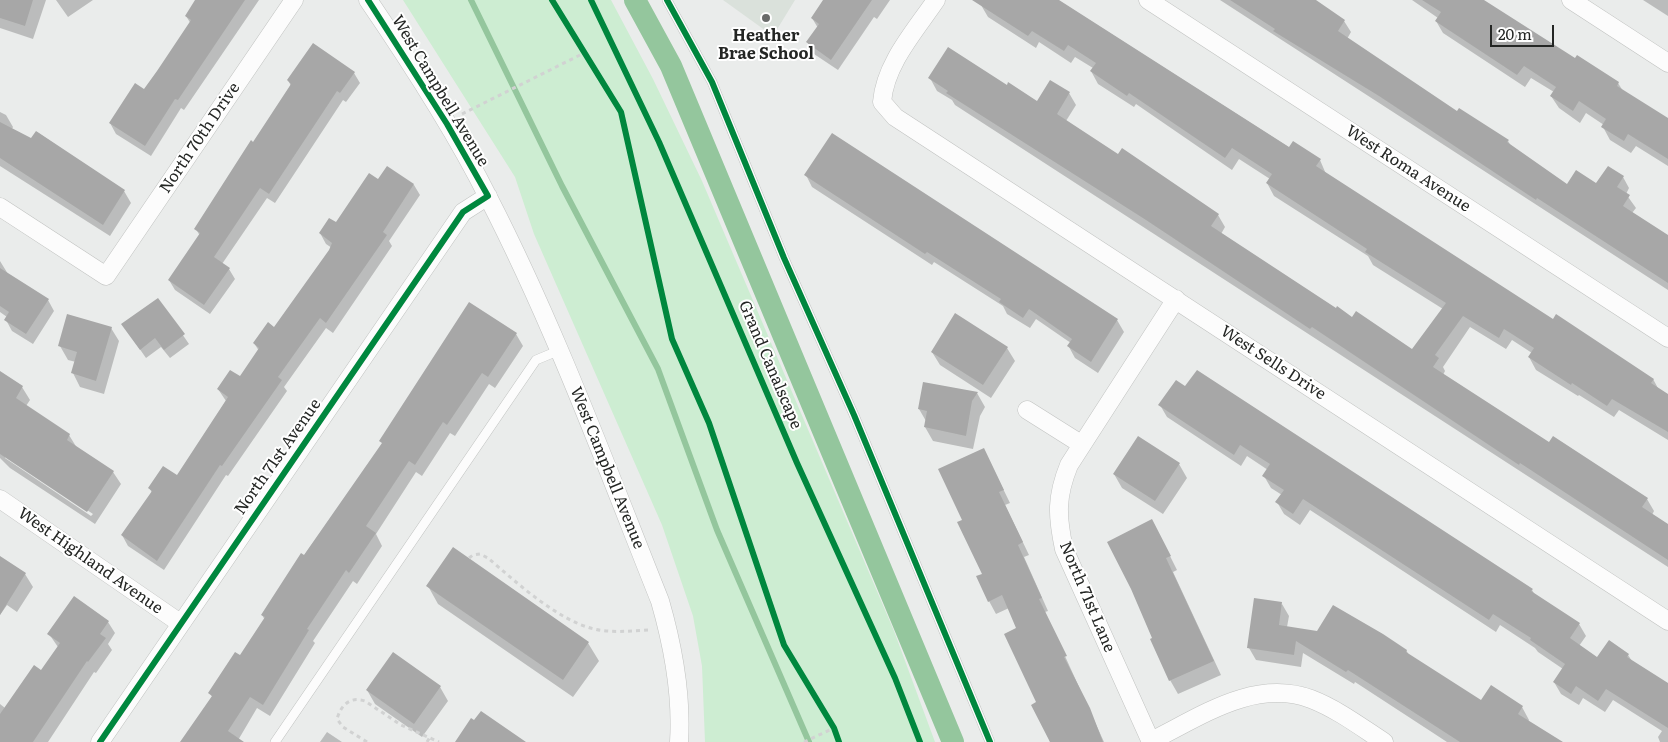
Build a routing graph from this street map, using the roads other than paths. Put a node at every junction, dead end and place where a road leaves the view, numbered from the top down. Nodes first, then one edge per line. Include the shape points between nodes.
1 (294, 0) edge
2 (368, 0) edge
3 (667, 0) edge
4 (936, 0) edge
5 (1148, 0) edge
6 (1571, 0) edge
7 (1668, 63) edge
8 (488, 196) junction
9 (0, 207) edge
10 (1176, 299) junction
11 (1668, 338) edge
12 (560, 350) junction
13 (1027, 410) dead end
14 (1081, 444) junction
15 (0, 498) edge
16 (1668, 621) edge
17 (180, 623) junction
18 (1151, 741) edge
19 (100, 742) edge
20 (275, 742) edge
21 (679, 742) edge
22 (990, 742) edge
23 (1384, 742) edge

1 - 9 street, North 70th Drive via 106,276
2 - 8 street, West Campbell Avenue via 447,124
3 - 22 lane via 712,82
4 - 10 street, West Sells Drive via 892,67 884,84 882,102 895,118
5 - 11 street, West Roma Avenue
6 - 7 street
8 - 12 street, West Campbell Avenue
8 - 17 street, North 71st Avenue via 463,212
10 - 14 street, North 71st Lane
10 - 16 street, West Sells Drive
12 - 20 lane via 536,360
12 - 21 street, West Campbell Avenue via 660,601 678,695
13 - 14 street
14 - 18 street, North 71st Lane via 1069,465 1060,492 1058,517 1064,549
15 - 17 street, West Highland Avenue
17 - 19 street, North 71st Avenue
18 - 23 street via 1240,697 1274,692 1311,699

